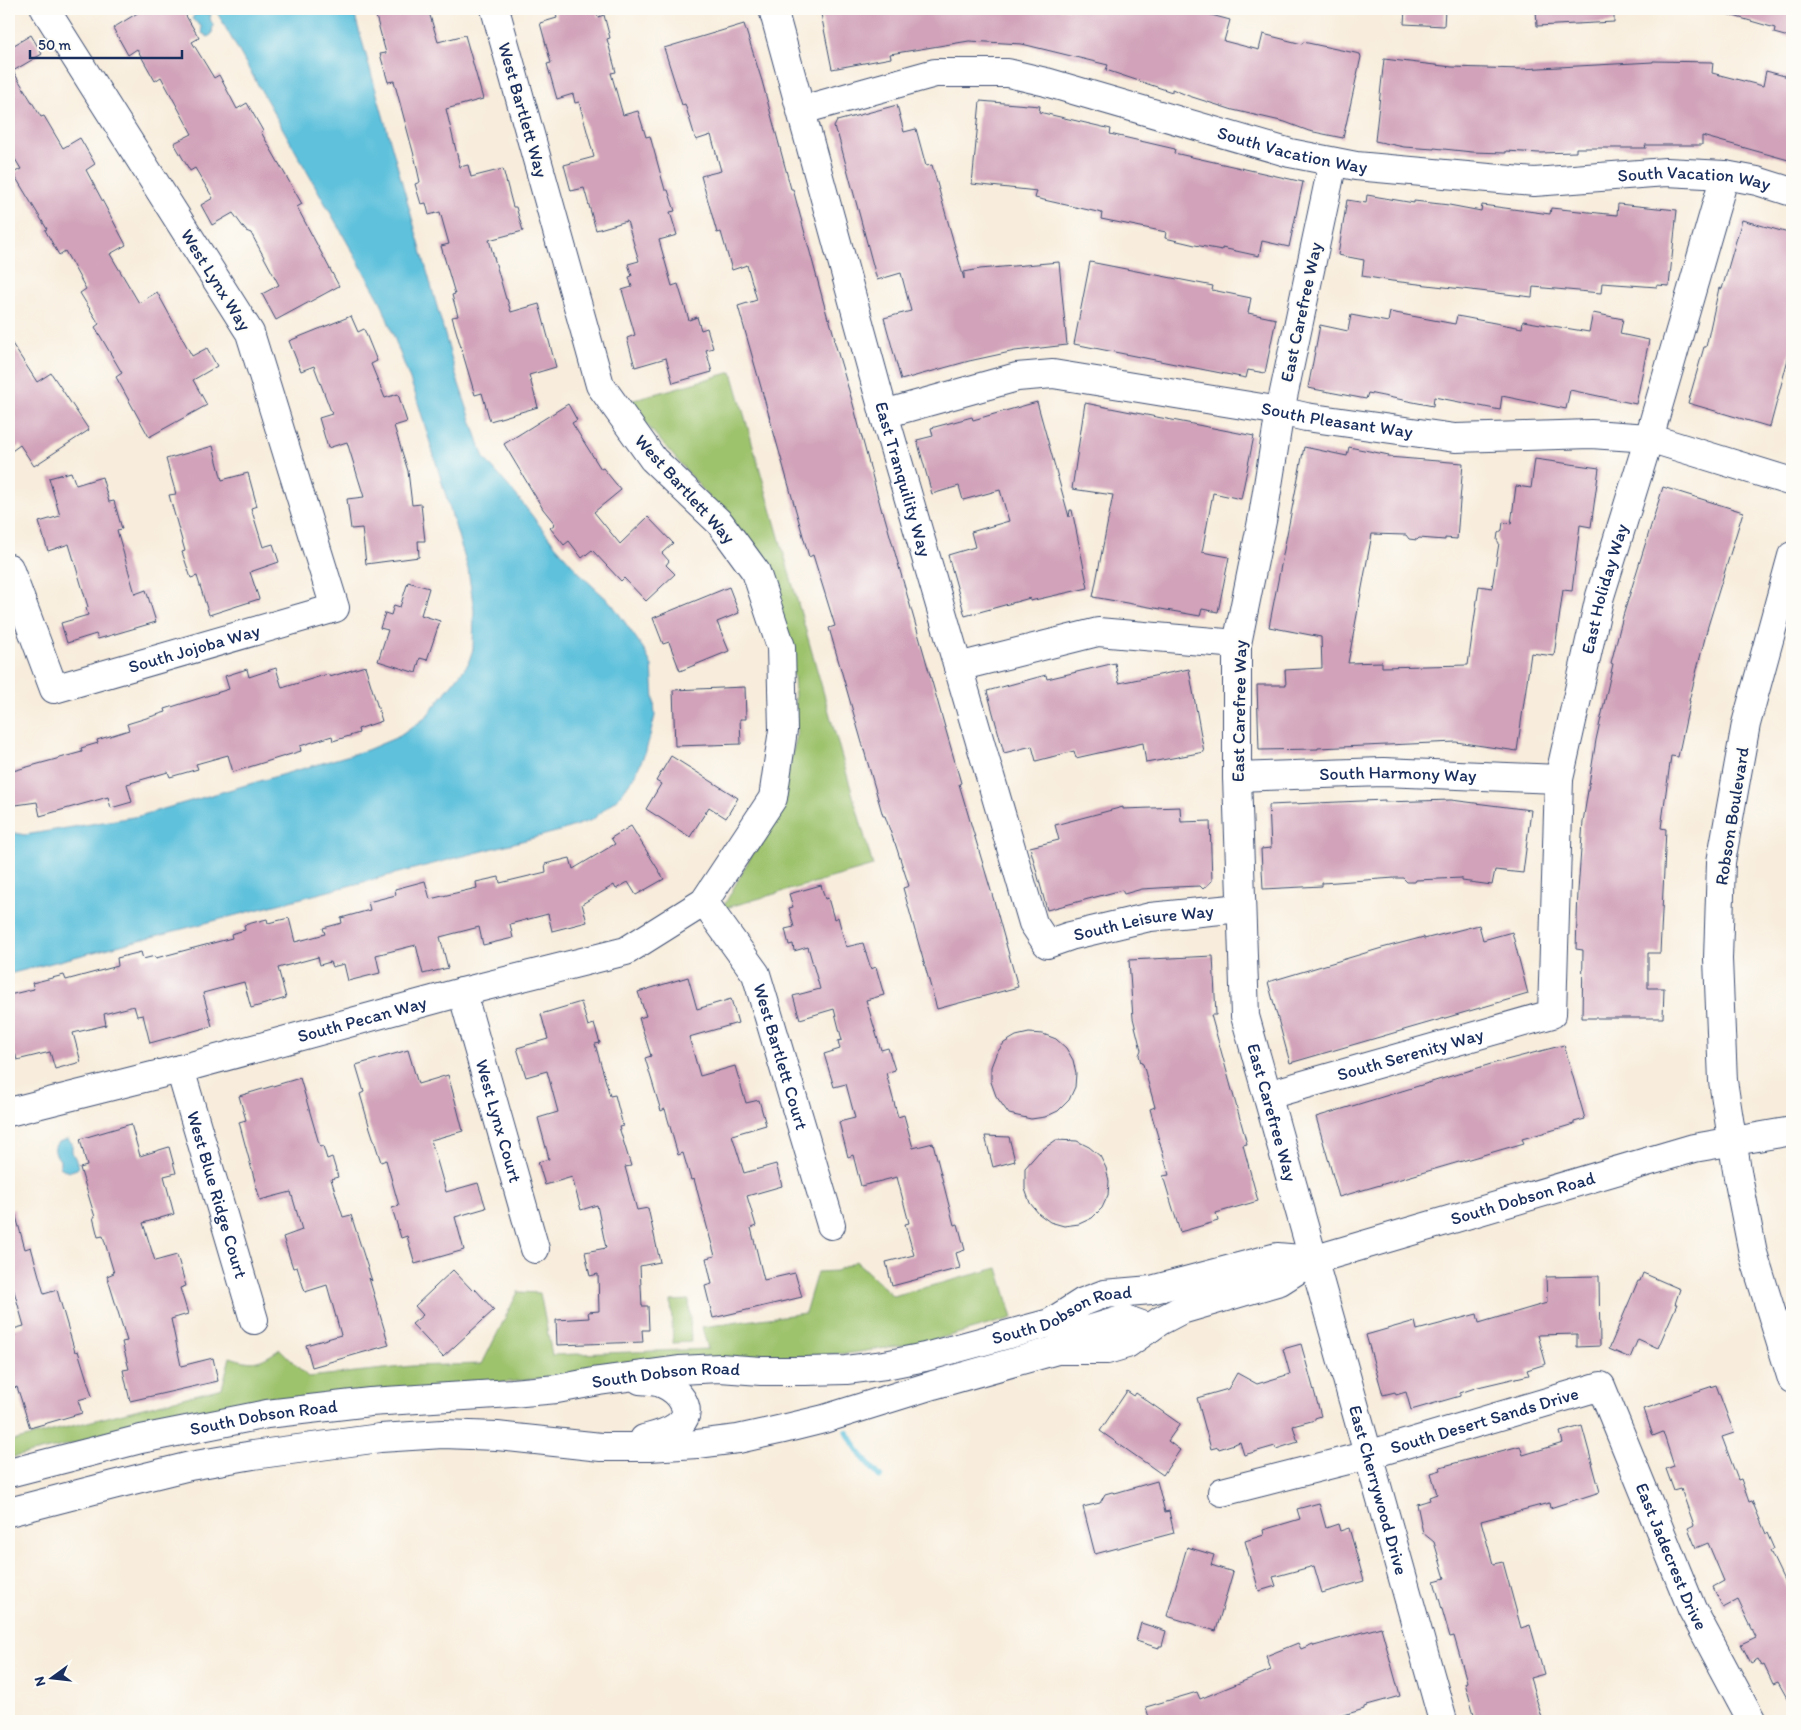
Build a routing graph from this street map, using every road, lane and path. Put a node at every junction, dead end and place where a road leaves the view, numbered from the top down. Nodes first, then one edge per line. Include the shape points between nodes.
1 (45, 9) edge
2 (495, 9) edge
3 (774, 9) edge
4 (802, 110) junction
5 (1333, 162) junction
6 (1725, 175) junction
7 (1792, 192) edge
8 (1280, 412) junction
9 (884, 414) junction
10 (1648, 438) junction
11 (1792, 482) edge
12 (1792, 556) edge
13 (9, 568) edge
14 (335, 608) joint
15 (1237, 644) junction
16 (958, 667) junction
17 (1237, 777) junction
18 (1559, 780) junction
19 (704, 902) junction
20 (1241, 908) junction
21 (1047, 944) joint
22 (462, 992) junction
23 (1552, 1014) joint
24 (180, 1069) junction
25 (1268, 1094) junction
26 (9, 1112) edge
27 (1792, 1131) edge
28 (1732, 1141) junction
29 (831, 1225) dead end
30 (534, 1249) dead end
31 (1313, 1260) junction
32 (1243, 1279) junction
33 (1140, 1291) junction
34 (254, 1320) dead end
35 (1050, 1323) junction
36 (1150, 1328) junction
37 (1057, 1350) junction
38 (629, 1378) junction
39 (1792, 1379) edge
40 (1601, 1386) joint
41 (601, 1446) junction
42 (1368, 1455) junction
43 (9, 1473) edge
44 (1222, 1492) dead end
45 (9, 1512) edge
46 (1435, 1718) edge
47 (1752, 1721) edge

1 - 14 street, West Lynx Way via 250,333
2 - 19 street, West Bartlett Way via 600,385 653,459 720,523 756,572 782,647 783,730 773,798
3 - 4 street, East Tranquility Way
4 - 5 street, South Vacation Way via 935,73 1008,73 1290,153
4 - 9 street, East Tranquility Way
5 - 6 street, South Vacation Way via 1534,182 1666,172
5 - 8 street, East Carefree Way
6 - 7 street, South Vacation Way
6 - 10 street, East Holiday Way
8 - 9 street, South Pleasant Way via 1054,374 1018,377
8 - 10 street, South Pleasant Way via 1455,438 1591,434
8 - 15 street, East Carefree Way
9 - 16 street, East Tranquility Way
10 - 11 street, South Pleasant Way
10 - 18 street, East Holiday Way via 1600,596
12 - 28 street, Robson Boulevard via 1746,724 1721,862 1718,968 1723,1080
13 - 14 street, South Jojoba Way via 54,689
15 - 16 street via 1098,632
15 - 17 street, East Carefree Way
16 - 21 street, East Tranquility Way via 1032,923
17 - 18 street, South Harmony Way via 1383,772
17 - 20 street, East Carefree Way
18 - 23 street, East Holiday Way
19 - 22 street, South Pecan Way via 626,951
19 - 29 street, West Bartlett Court via 756,974
20 - 21 street, South Leisure Way via 1150,917
20 - 25 street, East Carefree Way via 1245,1016
22 - 24 street, South Pecan Way
22 - 30 street, West Lynx Court
23 - 25 street, South Serenity Way
24 - 26 street, South Pecan Way
24 - 34 street, West Blue Ridge Court
25 - 31 street, East Carefree Way
27 - 28 street, South Dobson Road
28 - 31 street, South Dobson Road via 1694,1148
28 - 39 street, Robson Boulevard via 1753,1253
31 - 32 street, South Dobson Road via 1277,1257
31 - 42 street, East Cherrywood Drive
32 - 33 street, South Dobson Road
32 - 36 street, South Dobson Road
33 - 35 street, South Dobson Road via 1104,1294 1083,1302
33 - 36 street
35 - 37 street
35 - 38 street, South Dobson Road via 885,1365 805,1371 679,1370
36 - 37 street, South Dobson Road via 1127,1344 1107,1350
37 - 41 street, South Dobson Road via 783,1430 697,1444
38 - 41 street via 662,1383 675,1391 684,1401 684,1419 657,1436
38 - 43 street, South Dobson Road via 521,1392 370,1402 267,1414 141,1439
40 - 42 street, South Desert Sands Drive
40 - 47 street, East Jadecrest Drive via 1692,1609
41 - 45 street, South Dobson Road via 443,1434 380,1438 190,1466
42 - 44 street, South Desert Sands Drive
42 - 46 street, East Cherrywood Drive

